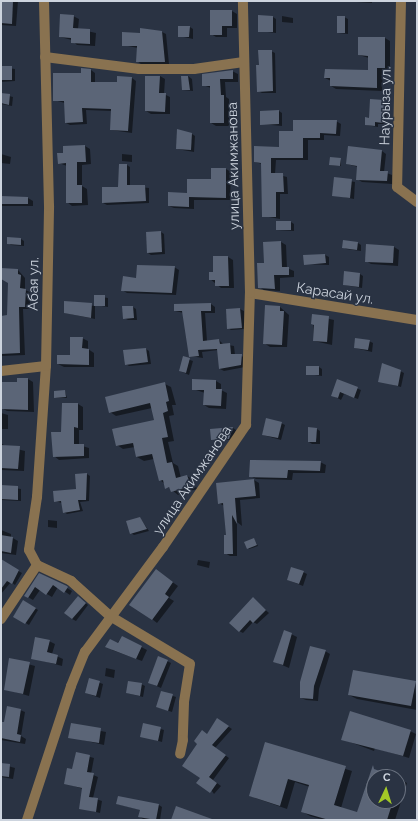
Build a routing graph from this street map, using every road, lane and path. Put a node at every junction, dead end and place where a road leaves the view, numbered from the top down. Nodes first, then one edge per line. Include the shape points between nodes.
1 (44, 1) edge
2 (243, 1) edge
3 (401, 1) edge
4 (45, 57) junction
5 (244, 62) junction
6 (417, 202) edge
7 (250, 293) junction
8 (417, 320) edge
9 (46, 366) junction
10 (1, 370) edge
11 (36, 565) junction
12 (110, 616) junction
13 (1, 619) edge
14 (180, 754) dead end
15 (27, 820) edge

1 - 4 street, Абая ул.
2 - 5 street, улица Акимжанова
3 - 6 street, Наурыза ул. via 397,187
4 - 5 street via 139,69 194,69
4 - 9 street, Абая ул. via 49,206
5 - 7 street, улица Акимжанова
7 - 8 street, Карасай ул.
7 - 12 street, улица Акимжанова via 246,425 163,547
9 - 10 street
9 - 11 street, Абая ул. via 37,497 29,544
11 - 12 street via 71,581
11 - 13 street
12 - 14 street via 190,664
12 - 15 street, улица Акимжанова via 85,652

